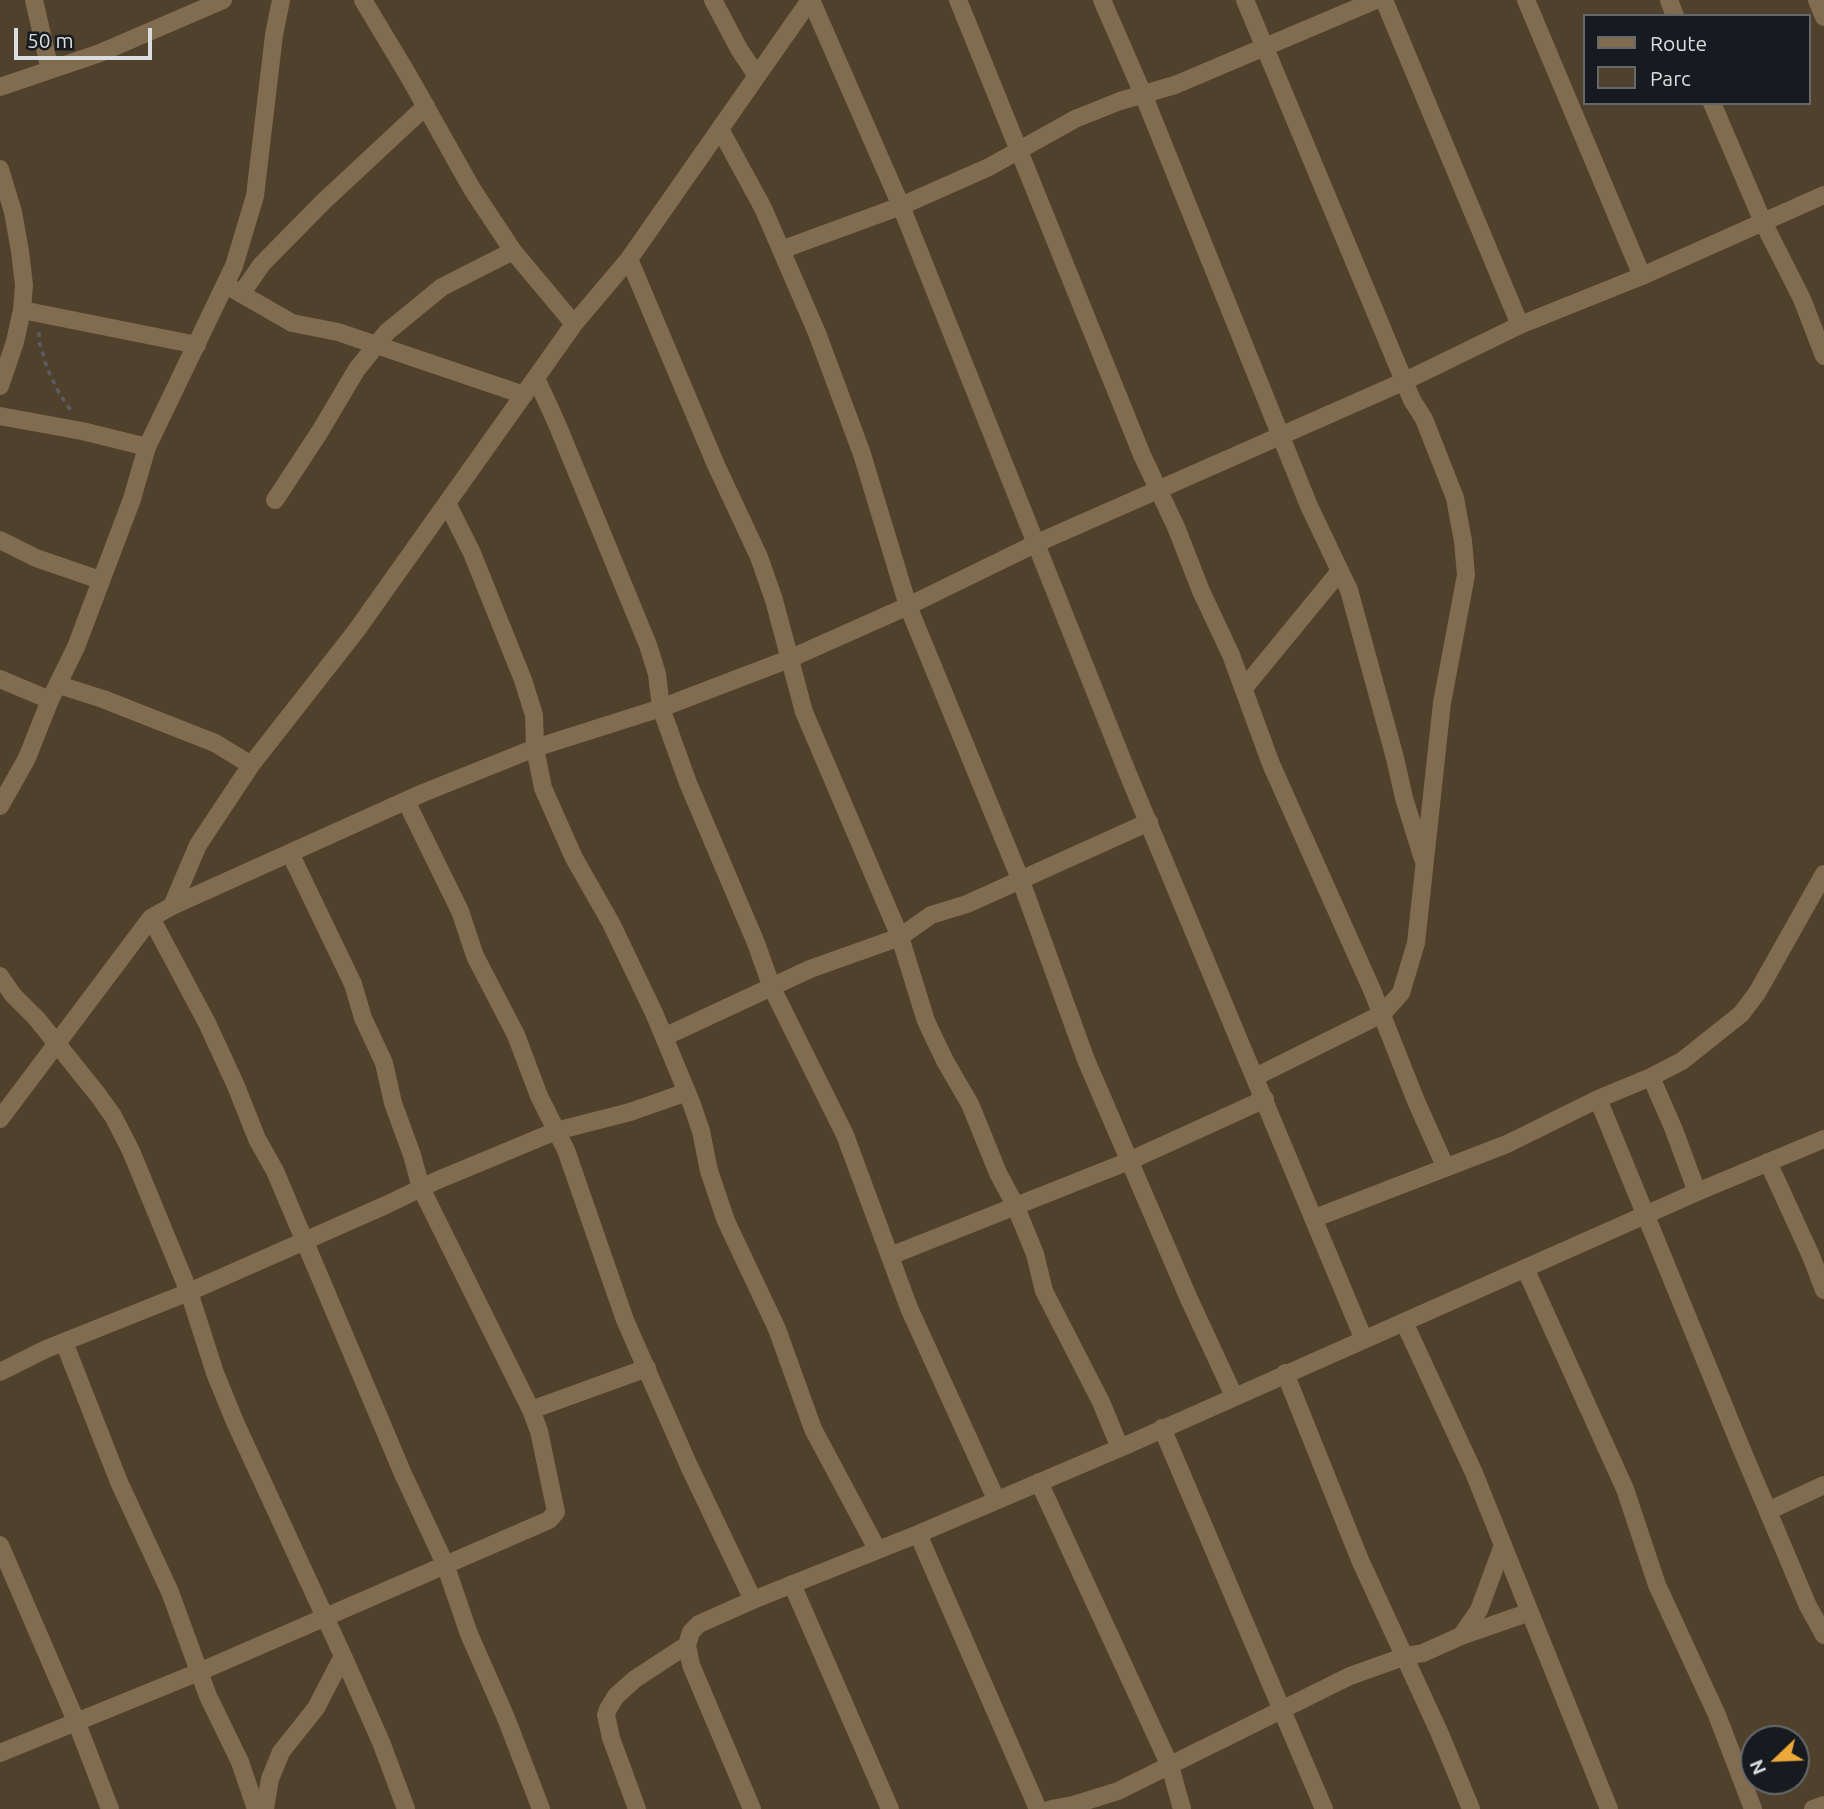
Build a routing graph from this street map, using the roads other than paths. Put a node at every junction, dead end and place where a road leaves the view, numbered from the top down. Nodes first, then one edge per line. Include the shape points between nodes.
1 (34, 0) edge
2 (223, 0) edge
3 (281, 0) edge
4 (363, 0) edge
5 (713, 0) edge
6 (811, 0) edge
7 (958, 0) edge
8 (1102, 0) edge
9 (1245, 0) edge
10 (1376, 0) edge
11 (1384, 0) edge
12 (1526, 0) edge
13 (1817, 0) edge
14 (1824, 17) edge
15 (1264, 46) junction
16 (50, 70) junction
17 (757, 76) junction
18 (0, 88) edge
19 (1143, 94) junction
20 (1713, 105) edge
21 (426, 106) junction
22 (720, 130) junction
23 (1018, 152) junction
24 (0, 169) edge
25 (1824, 195) edge
26 (901, 206) junction
27 (1763, 222) junction
28 (781, 250) junction
29 (513, 251) junction
30 (629, 259) junction
31 (1642, 276) junction
32 (233, 289) junction
33 (31, 311) junction
34 (574, 324) junction
35 (1520, 325) junction
36 (197, 345) junction
37 (376, 345) junction
38 (1824, 356) edge
39 (536, 378) junction
40 (1405, 381) junction
41 (0, 386) edge
42 (524, 396) junction
43 (0, 416) edge
44 (1281, 436) junction
45 (148, 447) junction
46 (1159, 490) junction
47 (275, 500) dead end
48 (447, 503) junction
49 (0, 540) edge
50 (1035, 544) junction
51 (1340, 571) junction
52 (100, 580) junction
53 (908, 606) junction
54 (789, 659) junction
55 (0, 679) edge
56 (1244, 688) junction
57 (55, 693) junction
58 (661, 708) junction
59 (535, 748) junction
60 (251, 765) junction
61 (406, 801) junction
62 (0, 806) edge
63 (1149, 822) junction
64 (290, 853) junction
65 (1425, 865) junction
66 (1824, 874) edge
67 (1021, 881) junction
68 (172, 906) junction
69 (151, 918) junction
70 (900, 937) junction
71 (0, 976) edge
72 (772, 988) junction
73 (1382, 1014) junction
74 (664, 1037) junction
75 (56, 1045) junction
76 (1255, 1076) junction
77 (1651, 1077) junction
78 (687, 1092) junction
79 (1265, 1099) junction
80 (1598, 1099) junction
81 (0, 1119) edge
82 (556, 1131) junction
83 (1824, 1139) edge
84 (1129, 1161) junction
85 (1768, 1162) junction
86 (1445, 1166) junction
87 (421, 1188) junction
88 (1697, 1192) junction
89 (1015, 1205) junction
90 (1646, 1214) junction
91 (1315, 1218) junction
92 (304, 1240) junction
93 (890, 1256) junction
94 (1525, 1268) junction
95 (1824, 1290) edge
96 (189, 1292) junction
97 (1404, 1322) junction
98 (1364, 1340) junction
99 (64, 1342) junction
100 (646, 1368) junction
101 (0, 1372) edge
102 (1285, 1373) junction
103 (1234, 1396) junction
104 (531, 1409) junction
105 (1162, 1428) junction
106 (1120, 1448) junction
107 (1040, 1482) junction
108 (1824, 1485) edge
109 (996, 1499) junction
110 (1768, 1511) junction
111 (918, 1534) junction
112 (0, 1545) edge
113 (1503, 1545) junction
114 (877, 1549) junction
115 (445, 1564) junction
116 (792, 1584) junction
117 (753, 1600) junction
118 (1530, 1612) junction
119 (325, 1617) junction
120 (1824, 1635) edge
121 (1461, 1636) junction
122 (687, 1645) junction
123 (343, 1656) junction
124 (1406, 1656) junction
125 (199, 1671) junction
126 (1281, 1711) junction
127 (76, 1721) junction
128 (0, 1754) edge
129 (1170, 1766) junction
130 (1824, 1805) edge
131 (110, 1809) edge
132 (256, 1809) edge
133 (265, 1809) edge
134 (406, 1809) edge
135 (541, 1809) edge
136 (637, 1809) edge
137 (752, 1809) edge
138 (890, 1809) edge
139 (1038, 1809) edge
140 (1051, 1809) edge
141 (1182, 1809) edge
142 (1324, 1809) edge
143 (1471, 1809) edge
144 (1609, 1809) edge
145 (1753, 1809) edge
146 (1813, 1809) edge

1 - 16 street
2 - 16 street
3 - 32 street via 255,196
4 - 21 street
5 - 17 street
6 - 17 street
6 - 26 street
7 - 23 street
8 - 19 street
9 - 15 street
10 - 15 street
11 - 35 street
12 - 31 street
13 - 14 street
15 - 19 street
15 - 40 street
16 - 18 street
17 - 22 street
19 - 23 street via 1075,120
19 - 44 street
20 - 27 street
21 - 29 street via 472,190
21 - 32 street
22 - 28 street
22 - 30 street
23 - 26 street
23 - 46 street
24 - 33 street via 13,212
25 - 27 street
26 - 28 street
26 - 50 street
27 - 31 street
27 - 38 street via 1802,299
28 - 53 street via 862,454
29 - 34 street
29 - 37 street via 442,287
30 - 34 street
30 - 54 street via 759,557
31 - 35 street
32 - 36 street
32 - 37 street via 292,323
33 - 36 street
33 - 41 street
34 - 39 street
35 - 40 street
36 - 45 street
37 - 42 street
37 - 47 street
39 - 42 street
39 - 58 street via 648,645
40 - 44 street
40 - 65 street via 1455,498 1466,575 1442,703
42 - 48 street
43 - 45 street
44 - 46 street
44 - 51 street
45 - 52 street
46 - 50 street
46 - 56 street
48 - 59 street via 523,680 534,715
48 - 60 street via 356,631
49 - 52 street
50 - 53 street
50 - 63 street
51 - 56 street
51 - 65 street via 1359,622
52 - 57 street
53 - 54 street
53 - 67 street
54 - 58 street
54 - 70 street via 804,712
55 - 57 street
56 - 73 street via 1271,764
57 - 60 street via 103,699 215,744
57 - 62 street
58 - 59 street
58 - 72 street
59 - 61 street
59 - 74 street via 543,788 559,827 611,923
60 - 68 street via 198,845
61 - 64 street
61 - 82 street via 460,911 475,956 516,1035
63 - 67 street
63 - 76 street
64 - 68 street
64 - 87 street via 354,984 363,1018 384,1063
65 - 73 street via 1416,943 1401,993
66 - 77 street via 1741,1014 1682,1061
67 - 70 street via 931,915
67 - 84 street via 1086,1060
68 - 69 street
69 - 75 street
69 - 92 street via 207,1023
70 - 72 street via 810,969
70 - 89 street via 926,1021
71 - 75 street
72 - 74 street
72 - 93 street via 845,1135
73 - 76 street
73 - 86 street
74 - 78 street
75 - 81 street
75 - 96 street via 113,1116
76 - 79 street
77 - 80 street
77 - 88 street
78 - 82 street
78 - 114 street via 726,1221 783,1342 813,1429
79 - 84 street
79 - 91 street
80 - 86 street via 1507,1144
80 - 90 street
82 - 87 street
82 - 100 street
83 - 85 street
84 - 89 street
84 - 103 street
85 - 88 street
85 - 95 street
86 - 91 street
87 - 92 street
87 - 104 street
88 - 90 street
89 - 93 street
89 - 106 street via 1044,1291
90 - 94 street
90 - 110 street
91 - 98 street
92 - 96 street
92 - 115 street
93 - 109 street
94 - 97 street
94 - 145 street via 1625,1489 1657,1586 1717,1715
96 - 99 street
96 - 119 street via 234,1422
97 - 98 street
97 - 113 street
98 - 102 street
99 - 101 street
99 - 125 street
100 - 104 street
100 - 117 street
102 - 103 street
102 - 124 street via 1360,1559
103 - 105 street
104 - 115 street via 557,1506 554,1516
105 - 106 street
105 - 126 street
106 - 107 street
107 - 109 street
107 - 129 street
108 - 110 street
109 - 111 street
110 - 120 street
111 - 114 street
111 - 139 street
112 - 127 street
113 - 118 street
113 - 121 street via 1479,1610
114 - 116 street
115 - 119 street
115 - 135 street
116 - 117 street
116 - 138 street
117 - 122 street via 699,1625
118 - 121 street
118 - 144 street
119 - 123 street
119 - 125 street
121 - 124 street
122 - 136 street via 635,1679 616,1696 606,1715
122 - 137 street via 691,1665
123 - 133 street via 316,1708 281,1752
123 - 134 street
124 - 126 street via 1350,1676
124 - 143 street
125 - 127 street
125 - 132 street
126 - 129 street
126 - 142 street
127 - 128 street
127 - 131 street
129 - 140 street via 1118,1791
129 - 141 street
130 - 146 street

